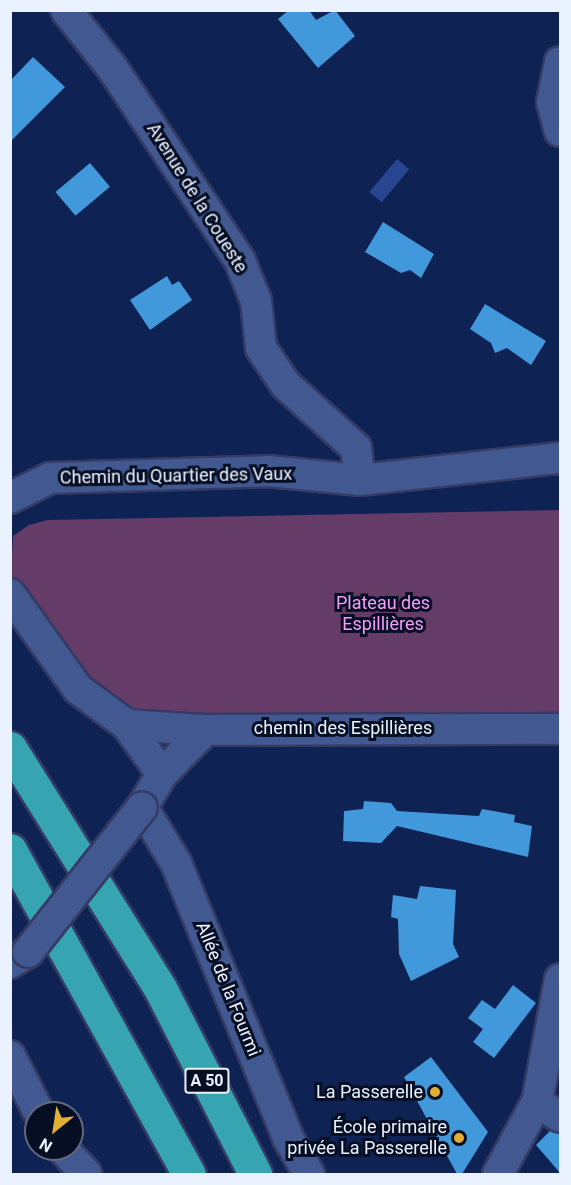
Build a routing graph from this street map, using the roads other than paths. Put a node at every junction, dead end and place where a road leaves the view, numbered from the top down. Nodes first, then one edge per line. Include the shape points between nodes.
1 (66, 10) edge
2 (561, 62) edge
3 (561, 131) edge
4 (561, 458) edge
5 (360, 480) junction
6 (12, 495) edge
7 (10, 594) edge
8 (127, 725) junction
9 (205, 730) junction
10 (555, 732) edge
11 (10, 748) edge
12 (162, 774) junction
13 (142, 807) junction
14 (10, 850) edge
15 (19, 957) edge
16 (561, 979) edge
17 (10, 1056) edge
18 (33, 1101) edge
19 (549, 1110) edge
20 (74, 1161) edge
21 (86, 1174) edge
22 (189, 1174) edge
23 (255, 1174) edge
24 (309, 1174) edge
25 (498, 1174) edge

1 - 5 street, Avenue de la Coueste via 113,69 240,261 256,301 261,348 286,386 356,448
2 - 3 street via 552,102
4 - 5 street, Chemin du Quartier des Vaux
5 - 6 street, Chemin du Quartier des Vaux via 268,471 50,478
7 - 8 street via 78,689
8 - 9 street, chemin des Espillières
8 - 12 street
9 - 10 street, chemin des Espillières
9 - 12 street
11 - 23 highway, A 50 via 160,988
12 - 13 street
13 - 15 street, bridge
13 - 24 street, Allée de la Fourmi via 176,863 288,1138
14 - 22 highway
16 - 19 street
17 - 18 street
19 - 25 street
20 - 21 street

